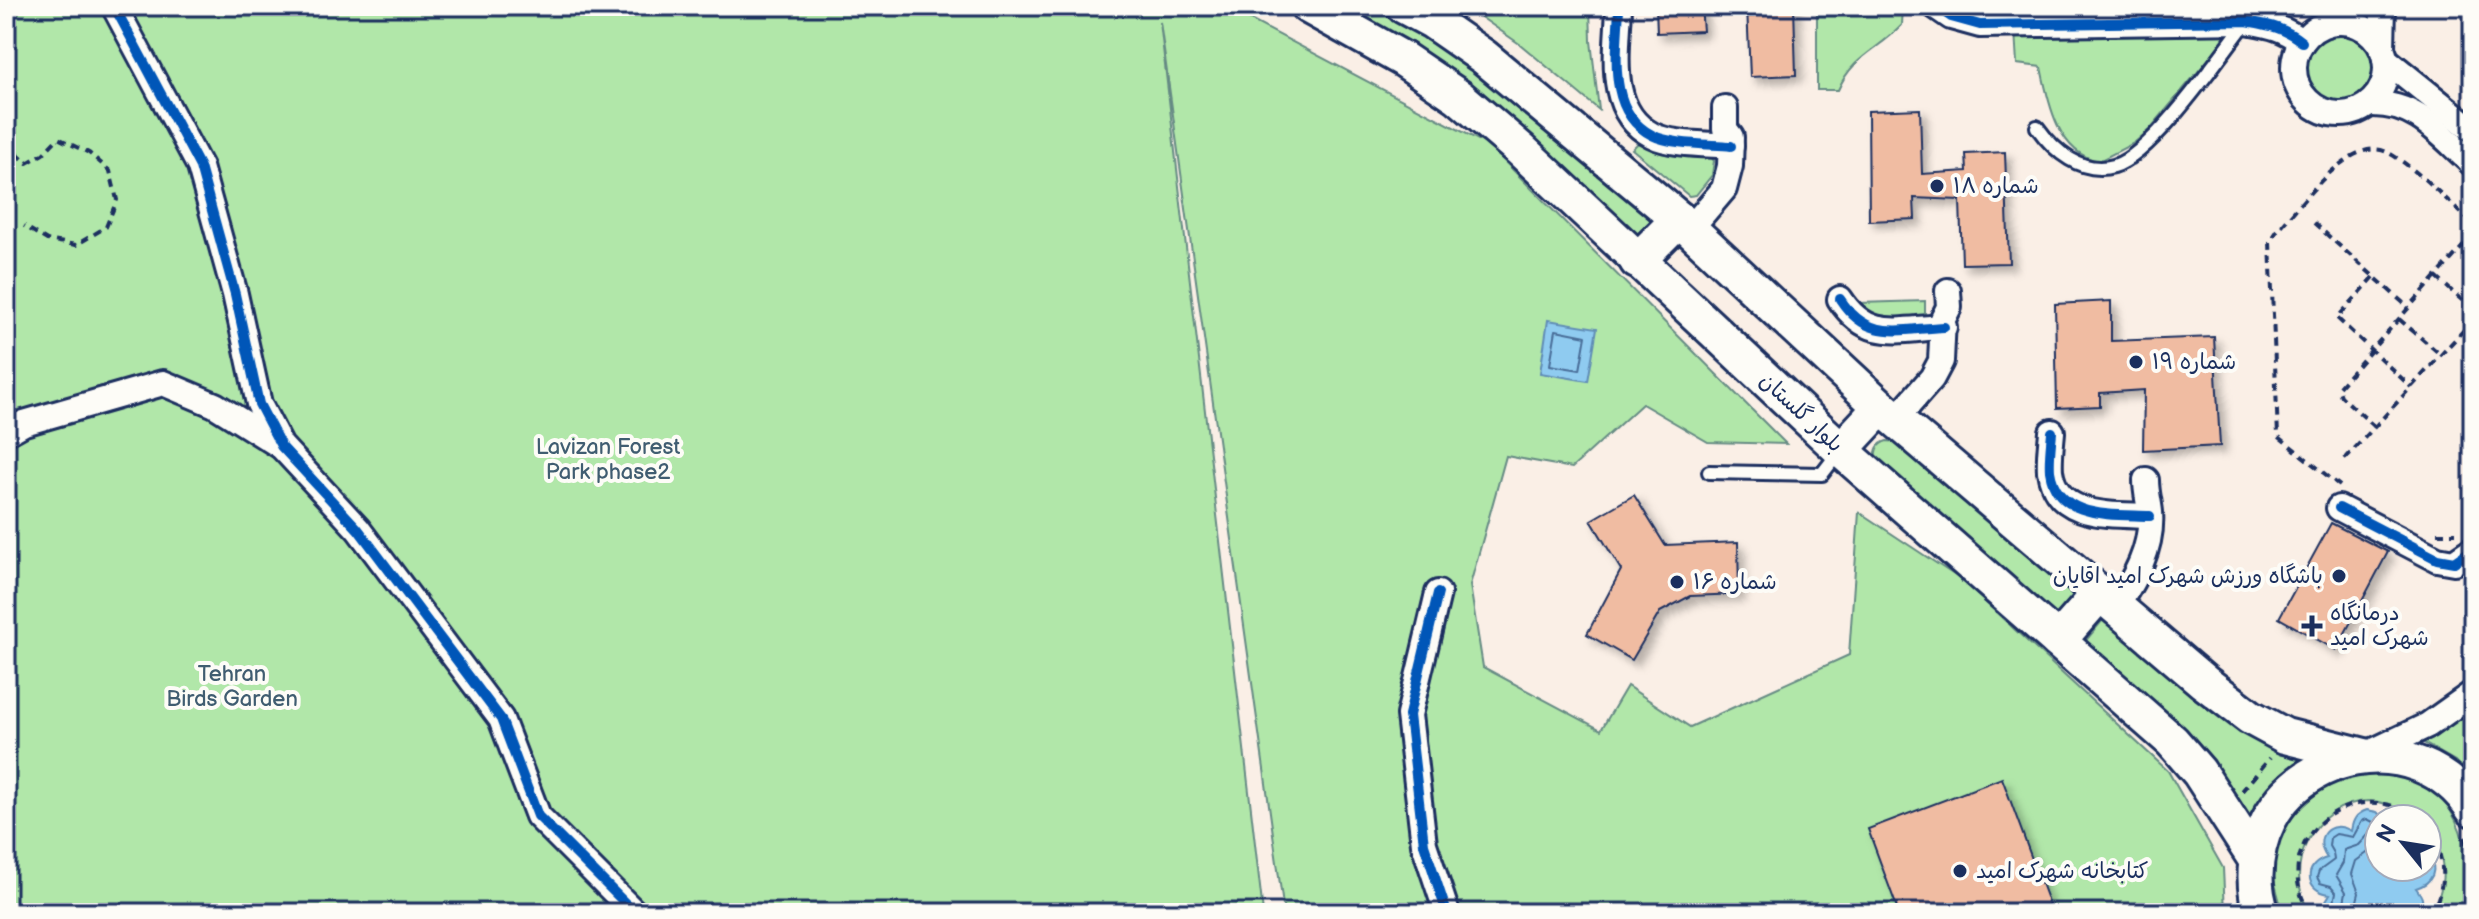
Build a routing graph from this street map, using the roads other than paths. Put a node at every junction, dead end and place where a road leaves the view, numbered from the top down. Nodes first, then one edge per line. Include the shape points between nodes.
1 (114, 6) edge
2 (1404, 6) edge
3 (1619, 6) edge
4 (1935, 6) edge
5 (2335, 6) edge
6 (2383, 6) edge
7 (1311, 7) edge
8 (2246, 21) junction
9 (2312, 34) junction
10 (2384, 54) junction
11 (2371, 104) junction
12 (1733, 107) dead end
13 (2037, 127) dead end
14 (2473, 130) edge
15 (1731, 142) junction
16 (2473, 164) edge
17 (1685, 224) junction
18 (1637, 261) junction
19 (1941, 292) dead end
20 (1840, 299) dead end
21 (1944, 323) junction
22 (1889, 413) junction
23 (2052, 432) dead end
24 (6, 433) edge
25 (281, 446) junction
26 (1841, 450) junction
27 (1709, 472) dead end
28 (2152, 481) dead end
29 (2346, 501) road end
30 (2150, 512) junction
31 (2469, 541) edge
32 (1438, 593) dead end
33 (2108, 600) junction
34 (2058, 641) junction
35 (2473, 693) edge
36 (2364, 756) junction
37 (2466, 817) edge
38 (2256, 860) junction
39 (2260, 911) edge
40 (635, 913) edge
41 (1447, 913) edge

1 - 25 street via 200,167 259,404
2 - 17 main road via 1484,57
3 - 15 street via 1617,74 1622,102 1635,123 1671,141
4 - 8 street via 1980,25
5 - 9 street
6 - 10 street
7 - 18 main road, بلوار گلستان via 1459,97
8 - 9 street
8 - 13 lane via 2173,116 2115,165 2075,162 2059,153
9 - 10 street via 2344,22 2356,24 2376,38
9 - 11 street via 2294,64 2305,98 2337,115
10 - 11 street via 2384,84
10 - 14 street
11 - 16 street via 2391,103 2415,113
12 - 15 street via 1725,129
15 - 17 street via 1724,189
17 - 18 main road
17 - 22 main road
18 - 26 main road, بلوار گلستان
19 - 21 street via 1949,307
20 - 21 street via 1849,313 1874,330
21 - 22 street via 1941,361 1932,378
22 - 26 main road
22 - 33 main road
23 - 30 street via 2050,470 2065,500 2078,510
24 - 25 street via 24,423 163,383 215,405
25 - 40 street via 358,529 501,719 538,816
26 - 27 lane via 1822,474
26 - 34 main road, بلوار گلستان
28 - 30 street
29 - 31 street via 2437,559 2454,562
30 - 33 street via 2142,563
32 - 41 street via 1409,715 1424,844
33 - 34 main road
33 - 36 main road via 2250,717 2285,736
34 - 38 main road, بلوار گلستان via 2172,741 2199,772
35 - 36 street via 2428,725
36 - 37 main road via 2412,762 2433,771 2452,785
36 - 38 main road via 2322,768 2285,797 2261,837
38 - 39 main road

